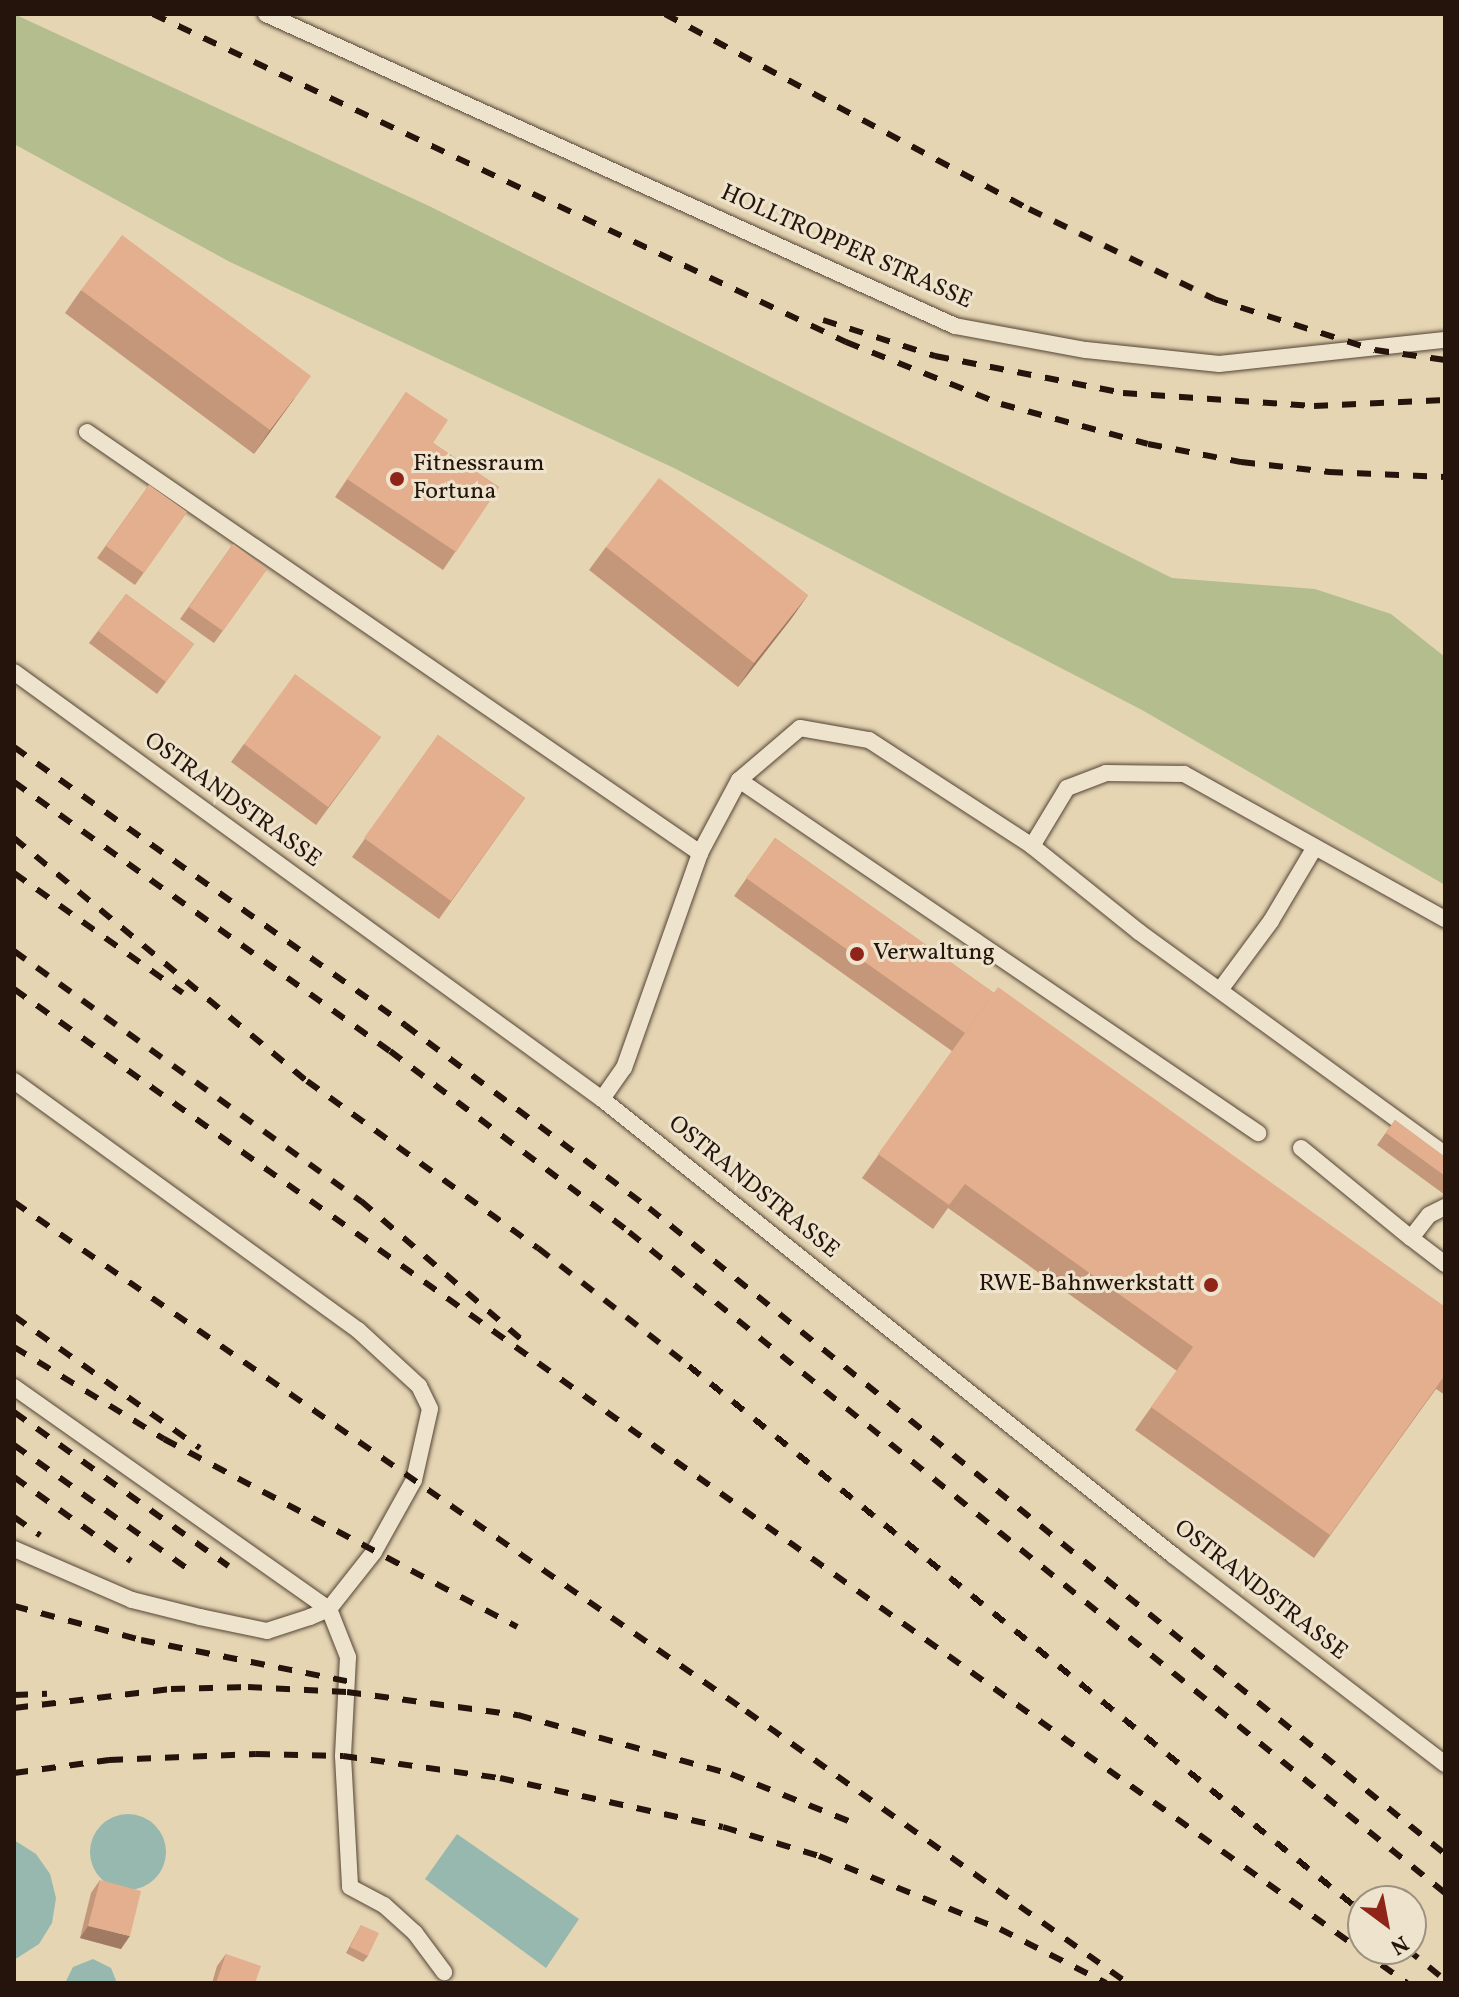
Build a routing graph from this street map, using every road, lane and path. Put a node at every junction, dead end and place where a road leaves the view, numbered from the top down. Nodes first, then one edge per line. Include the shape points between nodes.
1 (266, 14) edge
2 (1445, 340) edge
3 (87, 432) dead end
4 (14, 672) edge
5 (739, 780) junction
6 (1032, 846) junction
7 (1315, 847) junction
8 (700, 853) junction
9 (1445, 919) edge
10 (1220, 990) junction
11 (14, 1081) edge
12 (602, 1099) junction
13 (1258, 1133) dead end
14 (1301, 1148) dead end
15 (1445, 1154) edge
16 (1445, 1207) edge
17 (1411, 1238) junction
18 (1445, 1264) edge
19 (14, 1387) edge
20 (14, 1549) edge
21 (329, 1609) junction
22 (1445, 1764) edge
23 (444, 1972) dead end

1 - 2 lane, HOLLTROPPER STRASSE via 955,326 1086,350 1219,364
3 - 8 lane
4 - 12 lane, OSTRANDSTRASSE
5 - 6 lane via 800,728 869,740
5 - 8 lane
5 - 13 lane
6 - 7 lane via 1067,788 1106,773 1184,774
6 - 10 lane
7 - 9 lane
7 - 10 lane via 1271,921
8 - 12 lane via 624,1068
10 - 15 lane
11 - 21 lane via 358,1330 419,1386 430,1409 414,1480 374,1552
12 - 22 lane, OSTRANDSTRASSE via 1174,1556
14 - 17 lane
16 - 17 lane via 1429,1215
17 - 18 lane
19 - 21 lane
20 - 21 lane via 132,1600 267,1631
21 - 23 lane via 348,1657 343,1756 350,1887 384,1905 415,1933

